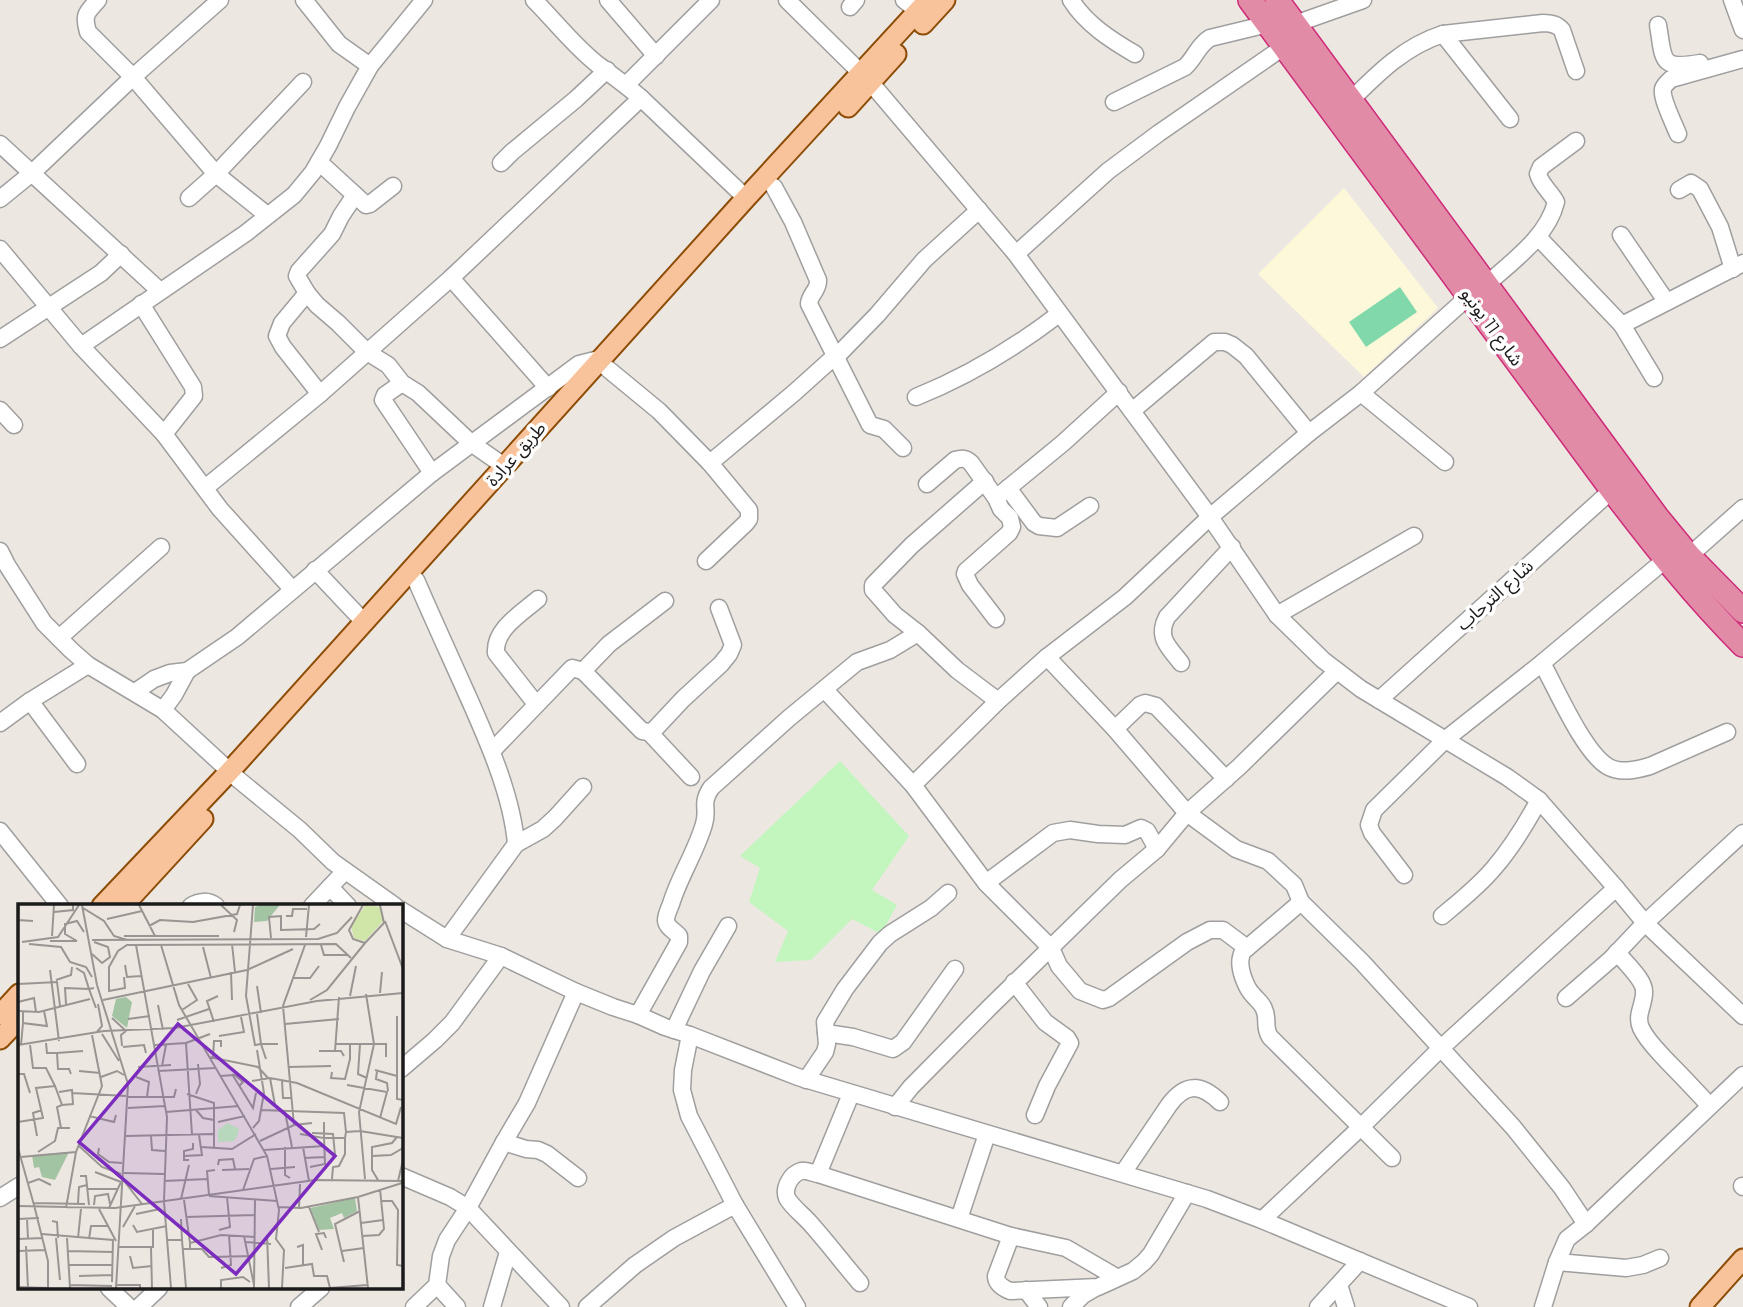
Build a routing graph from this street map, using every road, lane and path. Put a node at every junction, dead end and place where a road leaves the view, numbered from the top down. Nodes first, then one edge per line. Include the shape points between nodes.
1 (98, 0) edge
2 (220, 0) edge
3 (304, 0) edge
4 (424, 0) edge
5 (534, 0) edge
6 (608, 0) edge
7 (711, 0) edge
8 (787, 0) edge
9 (945, 0) edge
10 (1071, 0) edge
11 (1277, 0) edge
12 (1363, 0) edge
13 (1732, 0) edge
14 (1250, 1) edge
15 (917, 4) edge
16 (1268, 24) junction
17 (1295, 24) junction
18 (1658, 25) dead end
19 (1743, 30) edge
20 (1443, 34) junction
21 (1285, 46) junction
22 (1743, 52) edge
23 (1135, 54) dead end
24 (656, 57) junction
25 (1743, 59) edge
26 (370, 66) junction
27 (607, 70) junction
28 (1576, 71) dead end
29 (133, 77) junction
30 (866, 78) junction
31 (303, 82) dead end
32 (626, 85) junction
33 (641, 98) junction
34 (1350, 101) junction
35 (1114, 102) dead end
36 (1510, 119) dead end
37 (1678, 134) dead end
38 (813, 135) junction
39 (1576, 141) dead end
40 (0, 144) edge
41 (319, 162) junction
42 (501, 163) dead end
43 (32, 173) junction
44 (216, 174) junction
45 (393, 186) dead end
46 (774, 187) junction
47 (1679, 191) dead end
48 (355, 195) junction
49 (189, 198) dead end
50 (746, 198) junction
51 (0, 199) edge
52 (979, 210) junction
53 (267, 215) junction
54 (1622, 235) dead end
55 (1538, 237) junction
56 (0, 249) edge
57 (121, 254) junction
58 (1016, 254) junction
59 (1738, 266) edge
60 (451, 278) junction
61 (160, 291) junction
62 (1477, 291) junction
63 (307, 293) junction
64 (1666, 301) junction
65 (141, 304) junction
66 (49, 307) junction
67 (1059, 314) junction
68 (1622, 325) junction
69 (0, 339) edge
70 (81, 346) junction
71 (367, 352) junction
72 (836, 356) junction
73 (606, 363) junction
74 (1654, 378) dead end
75 (402, 383) junction
76 (548, 388) junction
77 (1119, 392) junction
78 (1361, 393) junction
79 (320, 394) junction
80 (916, 397) dead end
81 (0, 410) edge
82 (1132, 411) junction
83 (14, 425) dead end
84 (1309, 433) junction
85 (164, 434) junction
86 (471, 443) junction
87 (903, 448) dead end
88 (1445, 461) dead end
89 (710, 463) junction
90 (504, 466) junction
91 (432, 473) junction
92 (985, 481) junction
93 (928, 484) dead end
94 (205, 488) junction
95 (1612, 490) junction
96 (1002, 493) junction
97 (1090, 506) dead end
98 (1743, 508) edge
99 (1210, 517) junction
100 (1414, 536) dead end
101 (161, 547) dead end
102 (1232, 547) junction
103 (0, 551) edge
104 (1689, 556) junction
105 (1665, 559) junction
106 (706, 561) dead end
107 (316, 570) junction
108 (416, 579) junction
109 (292, 589) junction
110 (538, 599) dead end
111 (665, 601) dead end
112 (719, 608) dead end
113 (1743, 611) edge
114 (1277, 615) junction
115 (996, 619) dead end
116 (364, 622) junction
117 (918, 634) junction
118 (59, 638) junction
119 (1743, 645) edge
120 (1047, 657) junction
121 (1181, 663) dead end
122 (1542, 663) junction
123 (89, 665) junction
124 (187, 671) junction
125 (583, 671) junction
126 (1337, 671) junction
127 (825, 690) junction
128 (135, 692) junction
129 (1379, 700) junction
130 (30, 701) junction
131 (998, 701) junction
132 (536, 704) junction
133 (163, 710) junction
134 (0, 723) edge
135 (1115, 729) junction
136 (649, 732) junction
137 (1727, 732) dead end
138 (1446, 739) junction
139 (492, 751) junction
140 (77, 764) dead end
141 (234, 776) junction
142 (691, 777) dead end
143 (1226, 779) junction
144 (913, 785) junction
145 (583, 787) dead end
146 (1539, 800) junction
147 (1187, 813) junction
148 (0, 831) edge
149 (1743, 833) edge
150 (516, 844) junction
151 (1157, 849) junction
152 (345, 871) junction
153 (1404, 875) dead end
154 (986, 883) junction
155 (330, 887) junction
156 (1616, 888) junction
157 (948, 893) dead end
158 (1301, 902) junction
159 (58, 904) edge
160 (104, 904) edge
161 (125, 904) edge
162 (195, 904) edge
163 (213, 904) edge
164 (314, 904) edge
165 (346, 904) edge
166 (392, 904) edge
167 (402, 911) edge
168 (1442, 916) dead end
169 (1645, 923) junction
170 (728, 926) dead end
171 (447, 939) junction
172 (1051, 948) junction
173 (1247, 948) junction
174 (1616, 952) junction
175 (500, 956) junction
176 (955, 969) dead end
177 (1014, 982) junction
178 (576, 992) junction
179 (18, 996) edge
180 (1566, 998) dead end
181 (0, 1015) edge
182 (638, 1015) junction
183 (1743, 1016) edge
184 (18, 1020) edge
185 (674, 1030) junction
186 (825, 1033) junction
187 (690, 1035) junction
188 (0, 1039) edge
189 (1441, 1048) junction
190 (402, 1068) edge
191 (1743, 1074) edge
192 (806, 1080) junction
193 (851, 1094) junction
194 (1220, 1102) dead end
195 (1709, 1105) junction
196 (895, 1107) junction
197 (1035, 1115) dead end
198 (1361, 1127) junction
199 (987, 1134) junction
200 (503, 1142) junction
201 (1392, 1158) dead end
202 (1123, 1173) junction
203 (818, 1174) junction
204 (402, 1176) edge
205 (578, 1178) dead end
206 (18, 1187) edge
207 (1187, 1193) junction
208 (0, 1198) edge
209 (735, 1205) junction
210 (468, 1208) junction
211 (959, 1219) junction
212 (1262, 1220) junction
213 (1586, 1223) junction
214 (1011, 1236) junction
215 (508, 1252) junction
216 (1660, 1258) dead end
217 (1360, 1261) junction
218 (1742, 1261) edge
219 (1557, 1262) junction
220 (1116, 1278) junction
221 (860, 1283) dead end
222 (1339, 1284) junction
223 (437, 1285) junction
224 (1098, 1286) junction
225 (111, 1290) edge
226 (157, 1290) edge
227 (319, 1290) edge
228 (1026, 1290) junction
229 (1464, 1306) edge
230 (129, 1307) edge
231 (139, 1307) edge
232 (299, 1307) edge
233 (414, 1307) edge
234 (457, 1307) edge
235 (492, 1307) edge
236 (561, 1307) edge
237 (587, 1307) edge
238 (797, 1307) edge
239 (1039, 1307) edge
240 (1071, 1307) edge
241 (1318, 1307) edge
242 (1346, 1307) edge
243 (1543, 1307) edge
244 (1700, 1307) edge

1 - 29 street via 86,13 88,32
2 - 29 street
3 - 26 street via 339,44
4 - 26 street
5 - 27 street
6 - 24 street
7 - 24 street
8 - 30 street
9 - 30 main road, طريق عرادة
10 - 23 street via 1101,32
11 - 17 highway, شارع 11 يونيو
12 - 17 street
13 - 19 street
14 - 16 highway, شارع 11 يونيو
15 - 30 main road, طريق عرادة
16 - 21 highway, شارع 11 يونيو
16 - 35 street via 1210,38 1185,67
17 - 34 highway, شارع 11 يونيو
18 - 22 street via 1664,57 1670,64
20 - 28 street via 1557,25
20 - 34 street via 1410,48
20 - 36 street
21 - 58 street via 1108,171
21 - 62 highway, شارع 11 يونيو
24 - 32 street
25 - 37 street via 1671,79 1665,85 1663,97
26 - 41 street
27 - 32 street
27 - 42 street
29 - 43 street
29 - 44 street
30 - 38 main road, طريق عرادة
30 - 52 street
31 - 44 street
32 - 33 street
33 - 50 street
33 - 60 street
34 - 62 highway, شارع 11 يونيو
38 - 46 main road, طريق عرادة
38 - 50 main road, طريق عرادة
39 - 55 street via 1538,174 1556,202
40 - 43 street
41 - 48 street
41 - 53 street via 294,195
43 - 51 street
43 - 57 street
44 - 49 street
44 - 53 street
45 - 48 street via 368,205
46 - 72 street via 818,280 809,304
46 - 73 main road, طريق عرادة
47 - 59 street via 1691,183 1700,189
48 - 63 street via 332,234 297,273
50 - 73 main road, طريق عرادة
52 - 58 street
52 - 72 street via 923,260
53 - 61 street
54 - 64 street
55 - 62 street
55 - 68 street
56 - 66 street
57 - 61 street
57 - 66 street
58 - 67 street
59 - 64 street
60 - 71 street
60 - 76 street
61 - 65 street
62 - 78 street
62 - 95 highway, شارع 11 يونيو
62 - 104 highway, شارع 11 يونيو
63 - 71 street
63 - 79 street via 277,336
64 - 68 street
65 - 70 street
65 - 85 street via 194,392
66 - 69 street
66 - 70 street
67 - 77 street
67 - 80 street via 959,377
68 - 74 street
70 - 85 street
71 - 75 street via 388,365
71 - 79 street
72 - 87 street via 870,425 884,429
72 - 89 street
73 - 76 street via 579,364
73 - 89 street
73 - 90 main road, طريق عرادة
73 - 108 main road, طريق عرادة
75 - 86 street
75 - 91 street via 383,400
76 - 86 street
77 - 82 street
77 - 96 street
78 - 84 street
78 - 88 street
79 - 94 street
81 - 83 street
82 - 84 street via 1214,342 1225,342 1246,356
82 - 99 street
84 - 99 street
85 - 94 street
86 - 90 street
86 - 91 street
89 - 106 street via 750,514
90 - 116 main road, طريق عرادة
91 - 107 street
92 - 93 street via 971,463 960,458
92 - 96 street
92 - 117 street via 873,585 874,593
94 - 109 street
95 - 105 highway, شارع 11 يونيو
95 - 129 street, شارع الترحاب
96 - 97 street via 1040,526 1057,528
96 - 115 street via 1001,509 1012,527 965,574
98 - 104 street
99 - 102 street
99 - 120 street via 1125,597
100 - 114 street
101 - 118 street
102 - 114 street
102 - 121 street via 1163,625 1163,639
103 - 118 street via 44,623
104 - 113 highway, شارع 11 يونيو
105 - 119 highway, شارع 11 يونيو
105 - 122 street
107 - 109 street
107 - 116 street
108 - 139 street
108 - 141 main road, طريق عرادة
109 - 124 street via 237,637
110 - 132 street via 503,630 495,645 496,653
111 - 125 street via 609,644
112 - 136 street via 733,645 729,654
114 - 126 street
116 - 141 main road, طريق عرادة
117 - 127 street via 862,659
117 - 131 street
118 - 123 street
120 - 131 street
120 - 135 street
122 - 137 street via 1589,747 1615,769 1650,766
122 - 138 street
123 - 128 street
123 - 130 street
124 - 128 street via 154,679
124 - 133 street
125 - 132 street via 572,668
125 - 136 street via 642,731
126 - 129 street
126 - 143 street
127 - 144 street
127 - 182 street via 705,797 706,820 666,920 679,936 678,943
128 - 133 street
129 - 138 street
130 - 134 street
130 - 140 street
131 - 144 street
132 - 139 street
133 - 141 street
135 - 143 street via 1140,705 1156,706
135 - 147 street
136 - 142 street
138 - 146 street
138 - 153 street via 1370,818 1372,833
139 - 150 street
141 - 152 street
141 - 160 main road, طريق عرادة
141 - 161 main road, طريق عرادة
143 - 147 street
144 - 154 street
145 - 150 street via 543,829
146 - 156 street
146 - 168 street via 1493,869
147 - 151 street
147 - 158 street via 1236,849 1268,860 1294,885
148 - 159 street
149 - 169 street
150 - 171 street
151 - 154 street via 1141,828 1125,835 1053,833
151 - 172 street
152 - 155 street
152 - 166 street
154 - 172 street
155 - 164 street
155 - 165 street
156 - 169 street
156 - 189 street
157 - 186 street via 880,943 840,995 825,1022
158 - 173 street
158 - 189 street
162 - 163 street
167 - 171 street
169 - 174 street
169 - 183 street
170 - 185 street
171 - 175 street
172 - 173 street via 1080,991 1103,1000 1210,930 1223,930
172 - 177 street
173 - 198 street via 1240,957 1241,965 1252,994 1264,1007 1267,1031
174 - 180 street
174 - 195 street via 1644,987 1639,1015 1642,1030
175 - 178 street
175 - 190 street via 452,1023
176 - 186 street via 897,1048
177 - 196 street
177 - 197 street via 1045,1022 1070,1044
178 - 182 street
178 - 200 street via 527,1103
179 - 181 main road
182 - 185 street
184 - 188 main road
185 - 187 street
186 - 192 street via 825,1052
187 - 192 street
187 - 209 street via 682,1090 689,1116
189 - 198 street
189 - 213 street via 1513,1128
191 - 195 street
192 - 193 street
193 - 196 street
193 - 203 street
194 - 202 street via 1202,1088 1183,1091
195 - 213 street
196 - 199 street
198 - 201 street
198 - 212 street
199 - 202 street
199 - 211 street
200 - 205 street via 547,1154
200 - 210 street
202 - 207 street
203 - 211 street
203 - 221 street via 805,1171 793,1175 786,1195
204 - 210 street
206 - 208 street
207 - 212 street
207 - 220 street via 1144,1262
209 - 237 street via 664,1245
209 - 238 street
210 - 215 street
210 - 223 street via 447,1240
211 - 214 street
212 - 217 street
213 - 219 street via 1567,1240
214 - 220 street via 1066,1248
214 - 228 street via 996,1280 1010,1292
215 - 235 street
215 - 236 street
216 - 219 street via 1626,1268
217 - 222 street
217 - 229 street
218 - 244 main road
219 - 243 street
220 - 224 street
222 - 241 street
222 - 242 street
223 - 233 street
223 - 234 street
224 - 228 street
224 - 240 street
225 - 230 street
226 - 231 street
227 - 232 street
228 - 239 street

